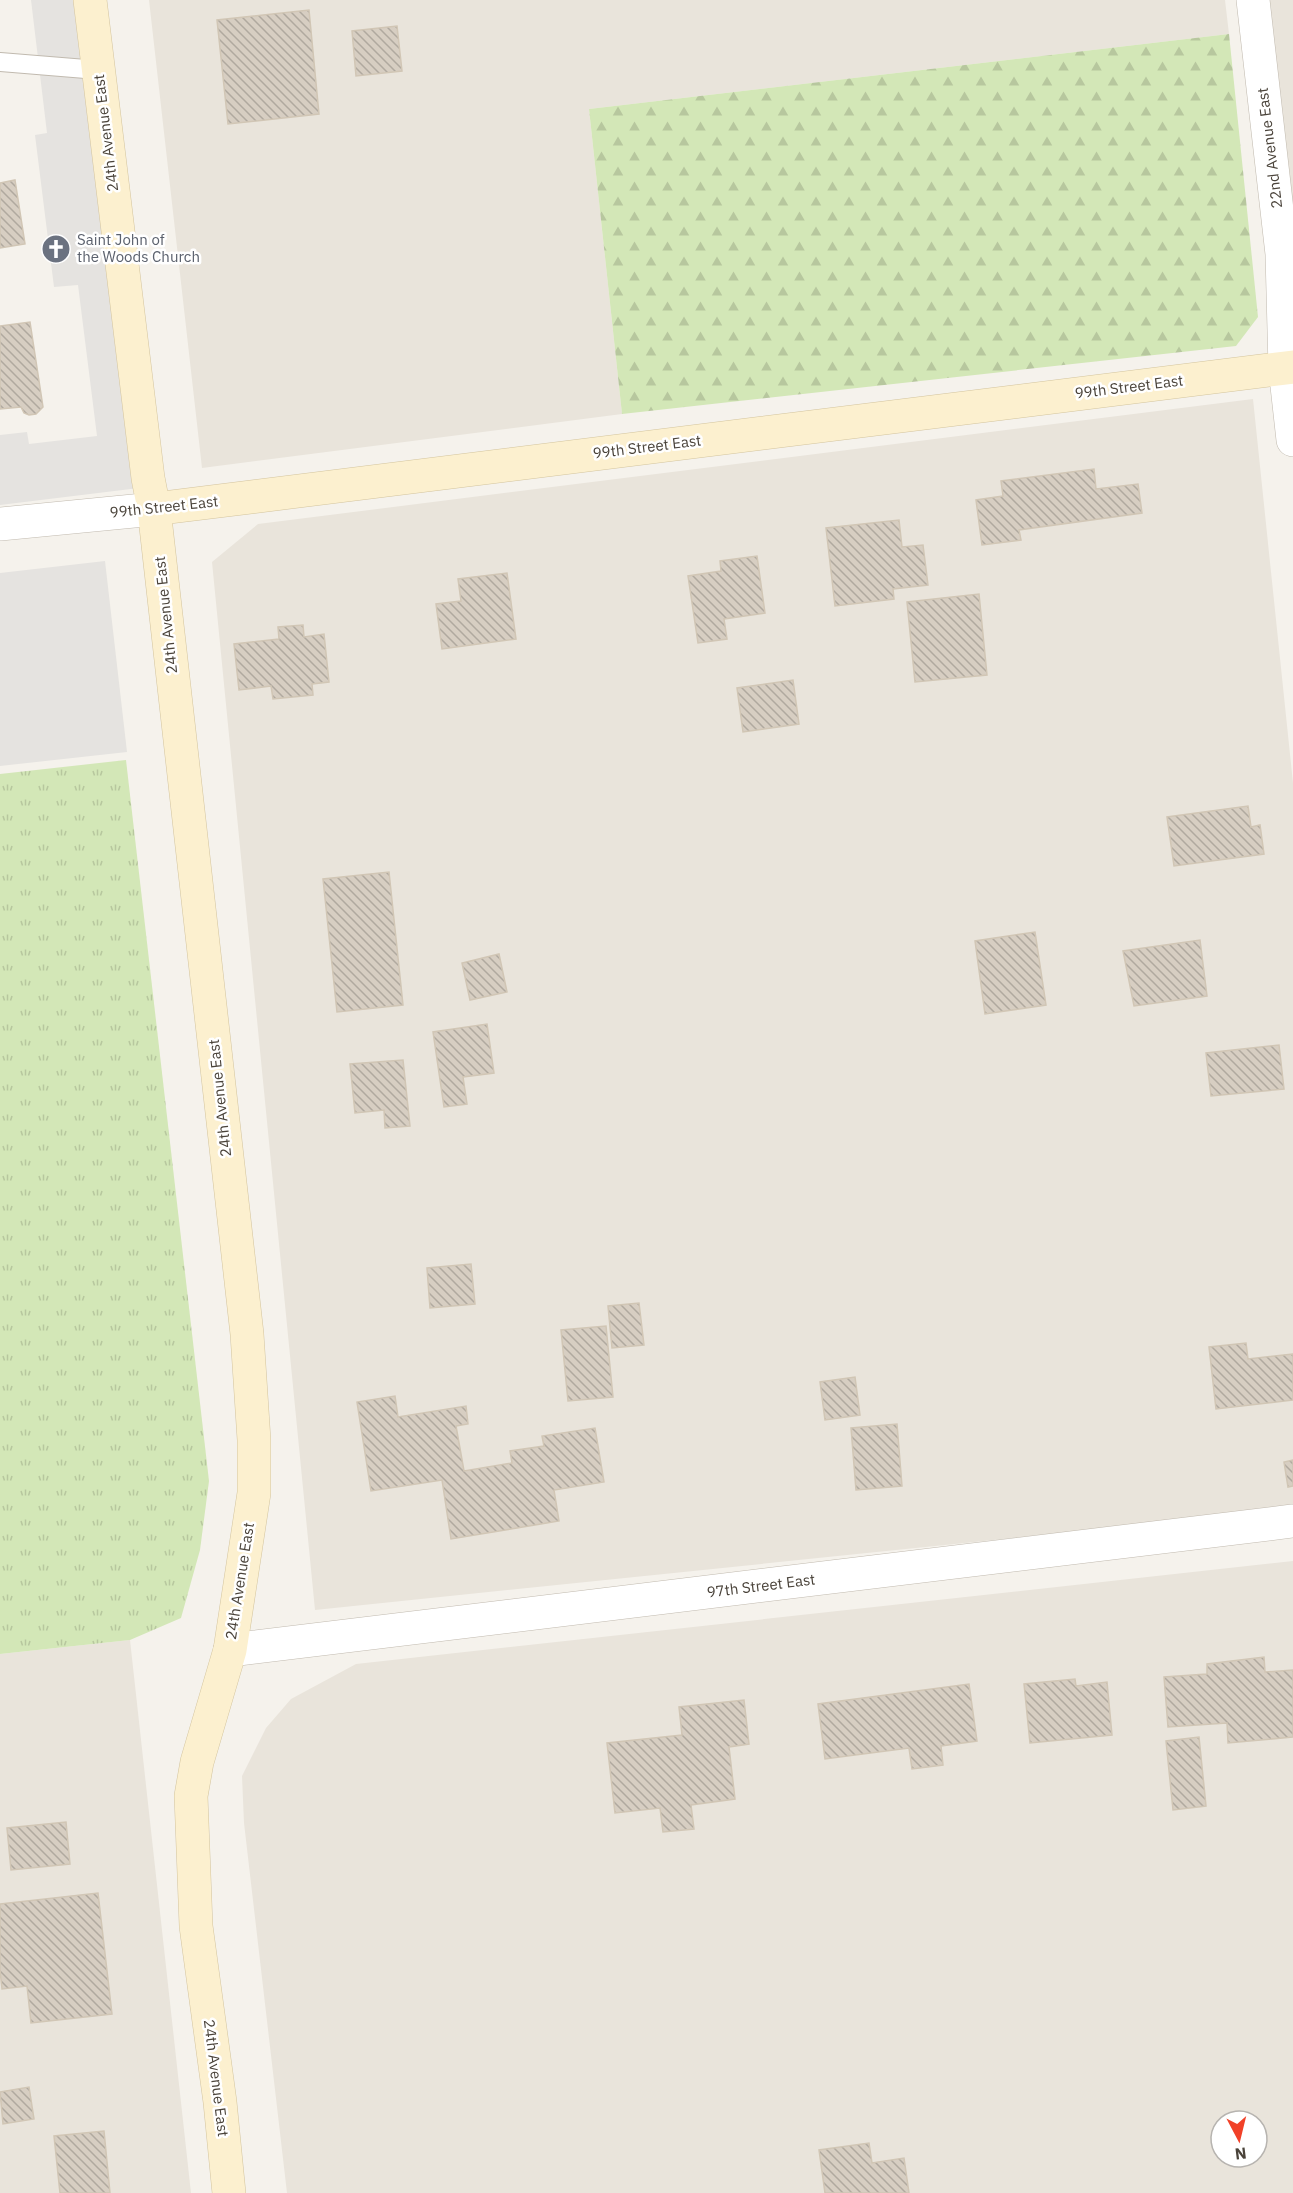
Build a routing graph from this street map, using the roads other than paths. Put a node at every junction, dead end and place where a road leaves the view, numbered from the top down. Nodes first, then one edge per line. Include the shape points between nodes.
1 (90, 0) edge
2 (1253, 0) edge
3 (0, 62) edge
4 (99, 70) junction
5 (1289, 367) edge
6 (1293, 440) edge
7 (154, 509) junction
8 (0, 524) edge
9 (1293, 1521) edge
10 (230, 1650) junction
11 (229, 2193) edge

1 - 4 street, 24th Avenue East
2 - 5 street, 22nd Avenue East via 1282,254
3 - 4 lane
4 - 7 street, 24th Avenue East
5 - 6 street, 22nd Avenue East
5 - 7 street, 99th Street East
7 - 8 street, 99th Street East
7 - 10 street, 24th Avenue East via 245,1322 254,1440 254,1493
9 - 10 street, 97th Street East
10 - 11 street, 24th Avenue East via 196,1762 191,1796 196,1926

